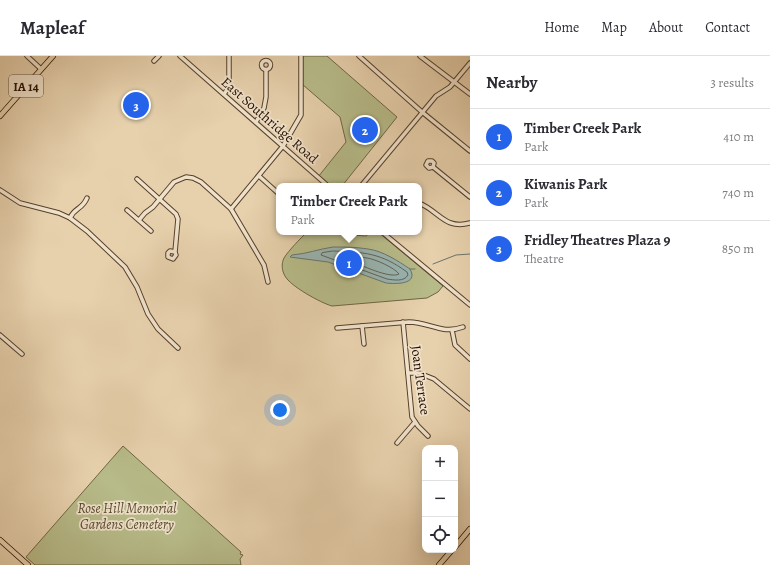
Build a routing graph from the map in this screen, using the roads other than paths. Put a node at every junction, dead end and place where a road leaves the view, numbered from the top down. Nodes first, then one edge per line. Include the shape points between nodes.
1 (27, 56) edge
2 (53, 56) edge
3 (159, 56) edge
4 (180, 56) edge
5 (229, 56) edge
6 (301, 56) edge
7 (359, 56) edge
8 (420, 56) edge
9 (429, 56) edge
10 (426, 60) junction
11 (154, 61) dead end
12 (470, 63) edge
13 (41, 69) junction
14 (266, 70) dead end
15 (454, 82) junction
16 (224, 94) junction
17 (470, 94) edge
18 (422, 112) junction
19 (0, 116) edge
20 (256, 122) junction
21 (283, 146) junction
22 (470, 151) edge
23 (433, 167) dead end
24 (258, 176) junction
25 (137, 180) dead end
26 (325, 183) edge
27 (363, 183) edge
28 (0, 190) edge
29 (276, 191) edge
30 (470, 197) edge
31 (87, 198) dead end
32 (160, 199) junction
33 (422, 204) edge
34 (231, 209) junction
35 (127, 210) dead end
36 (70, 218) junction
37 (139, 220) junction
38 (470, 223) edge
39 (151, 231) dead end
40 (386, 235) edge
41 (175, 252) dead end
42 (268, 282) dead end
43 (470, 305) edge
44 (403, 322) junction
45 (362, 326) junction
46 (463, 327) dead end
47 (337, 328) dead end
48 (452, 330) junction
49 (0, 335) edge
50 (364, 344) dead end
51 (178, 348) dead end
52 (22, 354) dead end
53 (470, 358) edge
54 (408, 373) junction
55 (470, 409) edge
56 (415, 422) junction
57 (428, 436) dead end
58 (396, 443) dead end
59 (469, 533) edge
60 (0, 540) edge
61 (458, 544) edge
62 (449, 553) edge
63 (28, 565) edge
64 (439, 565) edge

1 - 13 street
2 - 13 main road, IA 14
3 - 11 street
4 - 16 street, East Southridge Road
5 - 16 street via 229,86
6 - 21 street via 302,113
7 - 18 street
8 - 10 street
9 - 10 street
10 - 15 street
12 - 15 street
13 - 19 main road, IA 14
14 - 20 street via 264,108
15 - 17 street
15 - 18 street via 436,96
16 - 20 street, East Southridge Road
18 - 22 street
18 - 27 street
20 - 21 street, East Southridge Road
21 - 24 street
21 - 26 street, East Southridge Road
23 - 30 street
24 - 29 street
24 - 34 street
25 - 32 street
28 - 36 street via 20,203
31 - 36 street via 84,205 72,213
32 - 34 street via 174,182 186,177 201,182
32 - 37 street
32 - 41 street via 178,219
33 - 38 street via 447,222 458,225
34 - 42 street via 264,265
35 - 37 street
36 - 51 street via 125,267 148,314 158,329
37 - 39 street
40 - 43 street
44 - 45 street
44 - 48 street via 418,322
44 - 54 street, Joan Terrace
45 - 47 street
45 - 50 street
46 - 48 street
48 - 53 street via 456,345
49 - 52 street
54 - 55 street via 434,379
54 - 56 street, Joan Terrace via 411,409
56 - 57 street, Joan Terrace
56 - 58 street
59 - 61 main road
60 - 63 main road
62 - 64 main road

